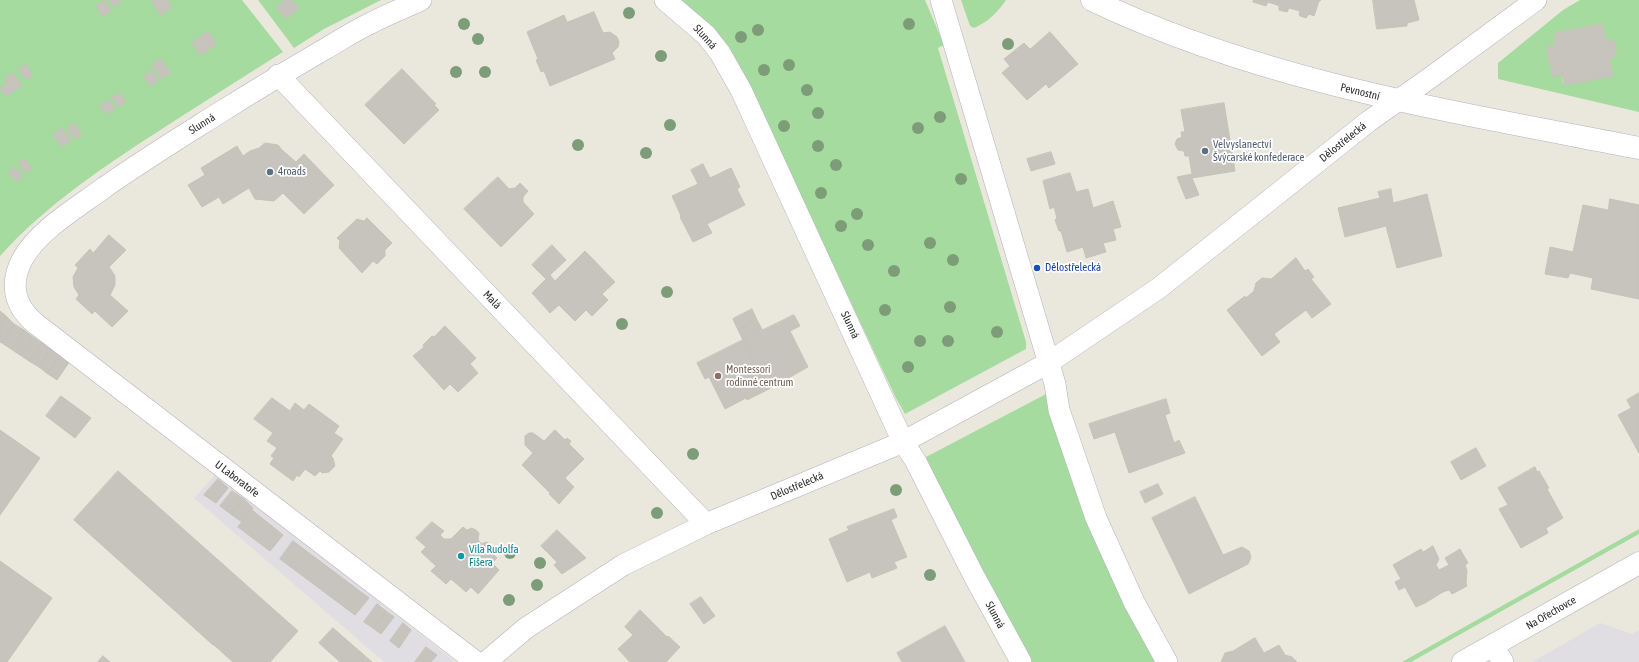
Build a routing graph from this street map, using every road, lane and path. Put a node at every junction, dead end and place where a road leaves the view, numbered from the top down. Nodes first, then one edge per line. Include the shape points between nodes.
1 (422, 0) edge
2 (665, 0) edge
3 (941, 0) edge
4 (1092, 0) edge
5 (1536, 0) edge
6 (278, 76) junction
7 (1398, 101) junction
8 (1639, 148) edge
9 (14, 285) joint
10 (1048, 363) junction
11 (903, 442) junction
12 (706, 524) junction
13 (1639, 563) edge
14 (1498, 654) edge
15 (476, 662) edge
16 (486, 662) edge
17 (1021, 662) edge
18 (1167, 662) edge
19 (1463, 662) edge

1 - 6 street, Slunná via 369,24
2 - 11 street, Slunná via 706,35 742,90
3 - 10 street
4 - 7 street, Pevnostní via 1232,56
5 - 7 street, Dělostřelecká
6 - 9 street, Slunná via 139,164 64,217 43,234 30,249 22,260
6 - 12 street, Malá
7 - 8 street, Pevnostní
7 - 10 street, Dělostřelecká via 1369,121 1159,288
9 - 15 street, U Laboratoře via 20,308 26,316
10 - 11 street, Dělostřelecká
10 - 18 street via 1055,384 1059,410 1096,518 1134,602
11 - 12 street, Dělostřelecká
11 - 17 street, Slunná via 915,460
12 - 16 street, Dělostřelecká via 616,569 526,628
13 - 14 street, Na Ořechovce
14 - 19 street, Na Ořechovce

